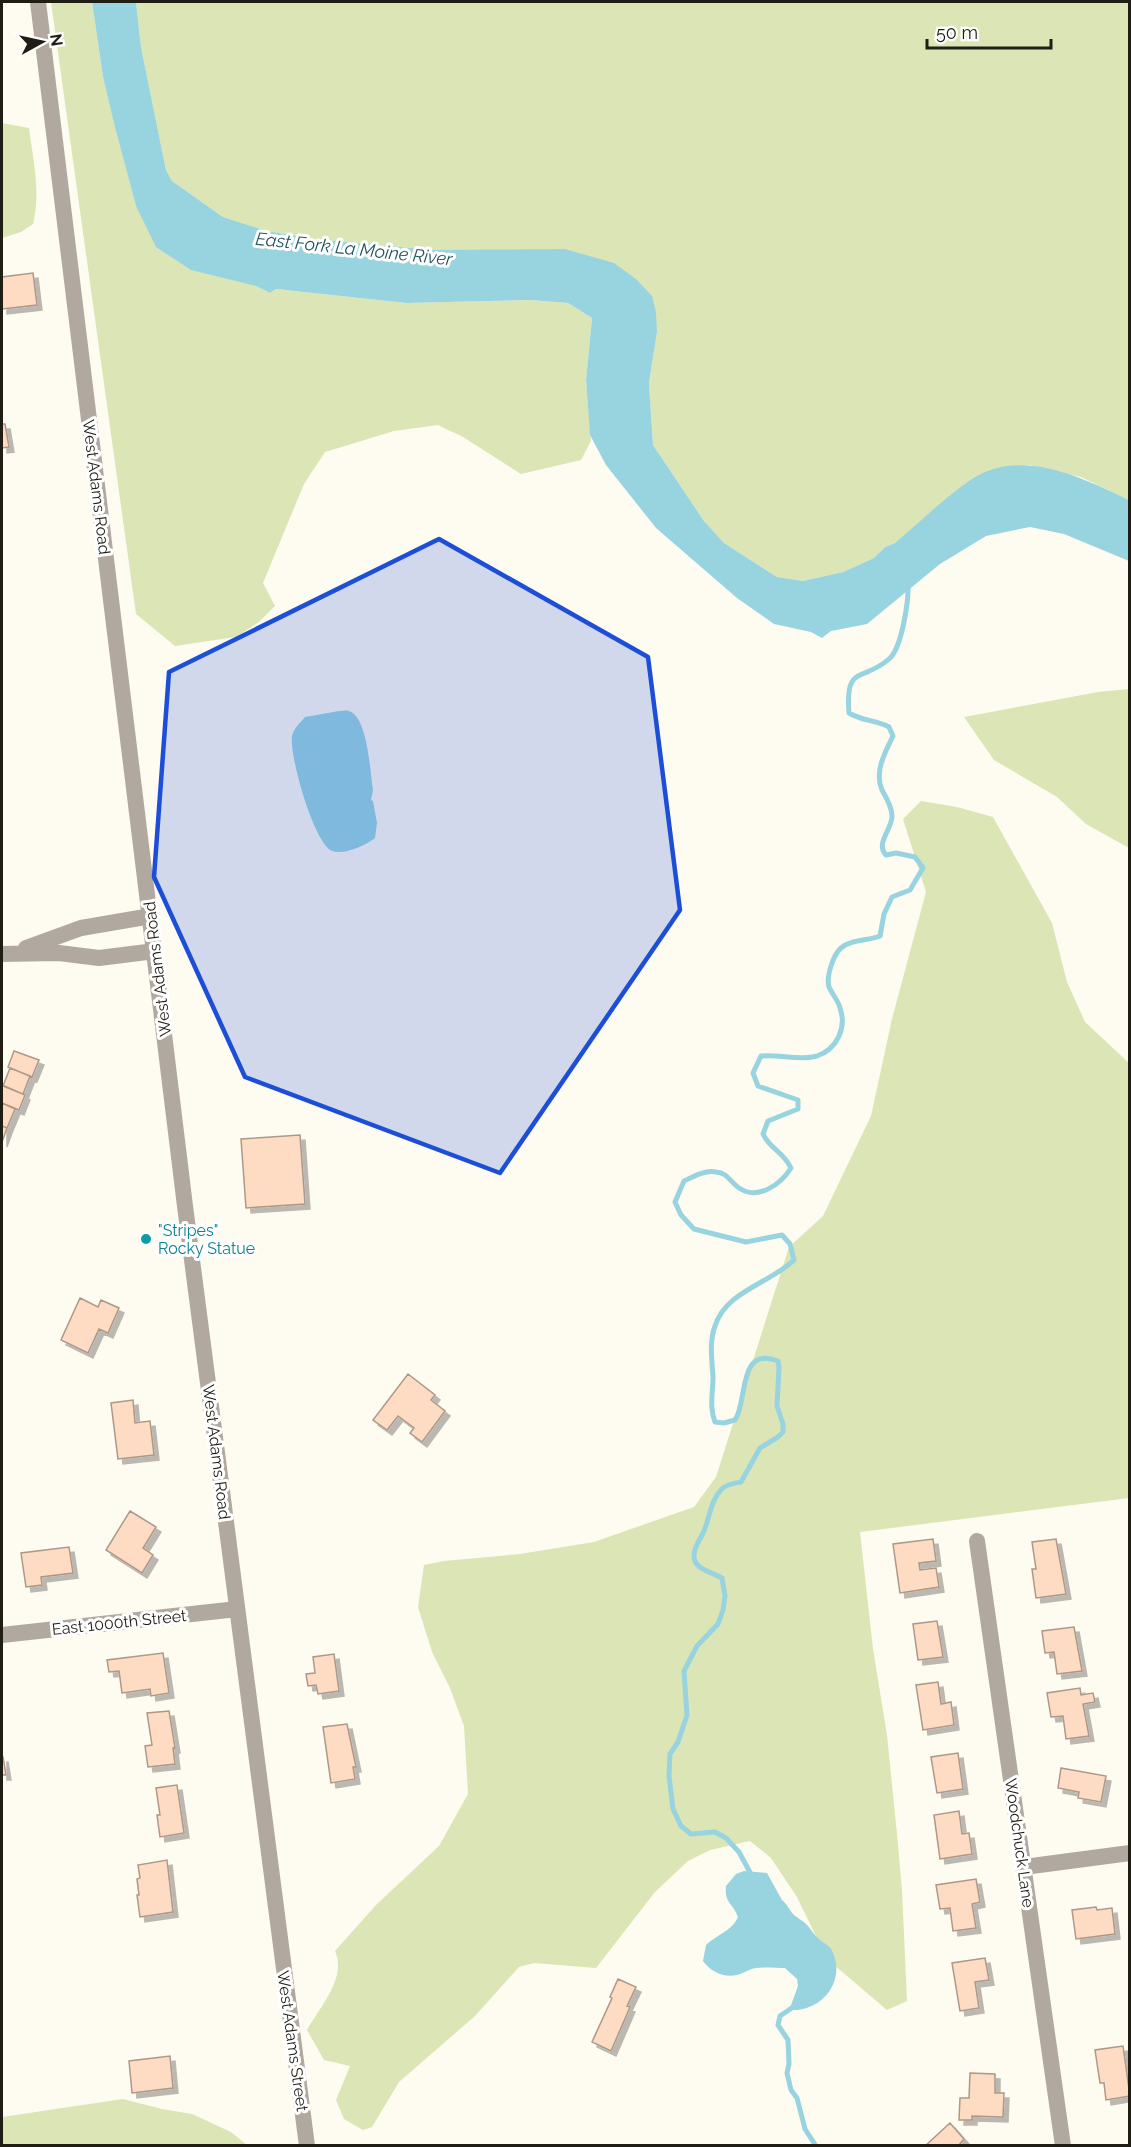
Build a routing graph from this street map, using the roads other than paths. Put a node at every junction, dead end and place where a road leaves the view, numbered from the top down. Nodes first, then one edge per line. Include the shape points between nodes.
1 (38, 2) edge
2 (151, 916) junction
3 (155, 951) junction
4 (6, 953) edge
5 (977, 1541) dead end
6 (237, 1609) junction
7 (2, 1635) edge
8 (1130, 1853) edge
9 (1023, 1867) junction
10 (279, 1937) joint
11 (307, 2145) edge
12 (1063, 2145) edge

1 - 2 street, West Adams Road
2 - 3 street, West Adams Road
2 - 4 street via 81,928
3 - 4 street via 99,958
3 - 6 street, West Adams Road
5 - 9 street, Woodchuck Lane
6 - 7 street, East 1000th Street
6 - 10 street, West Adams Road
8 - 9 street
9 - 12 street, Woodchuck Lane
10 - 11 street, West Adams Street

